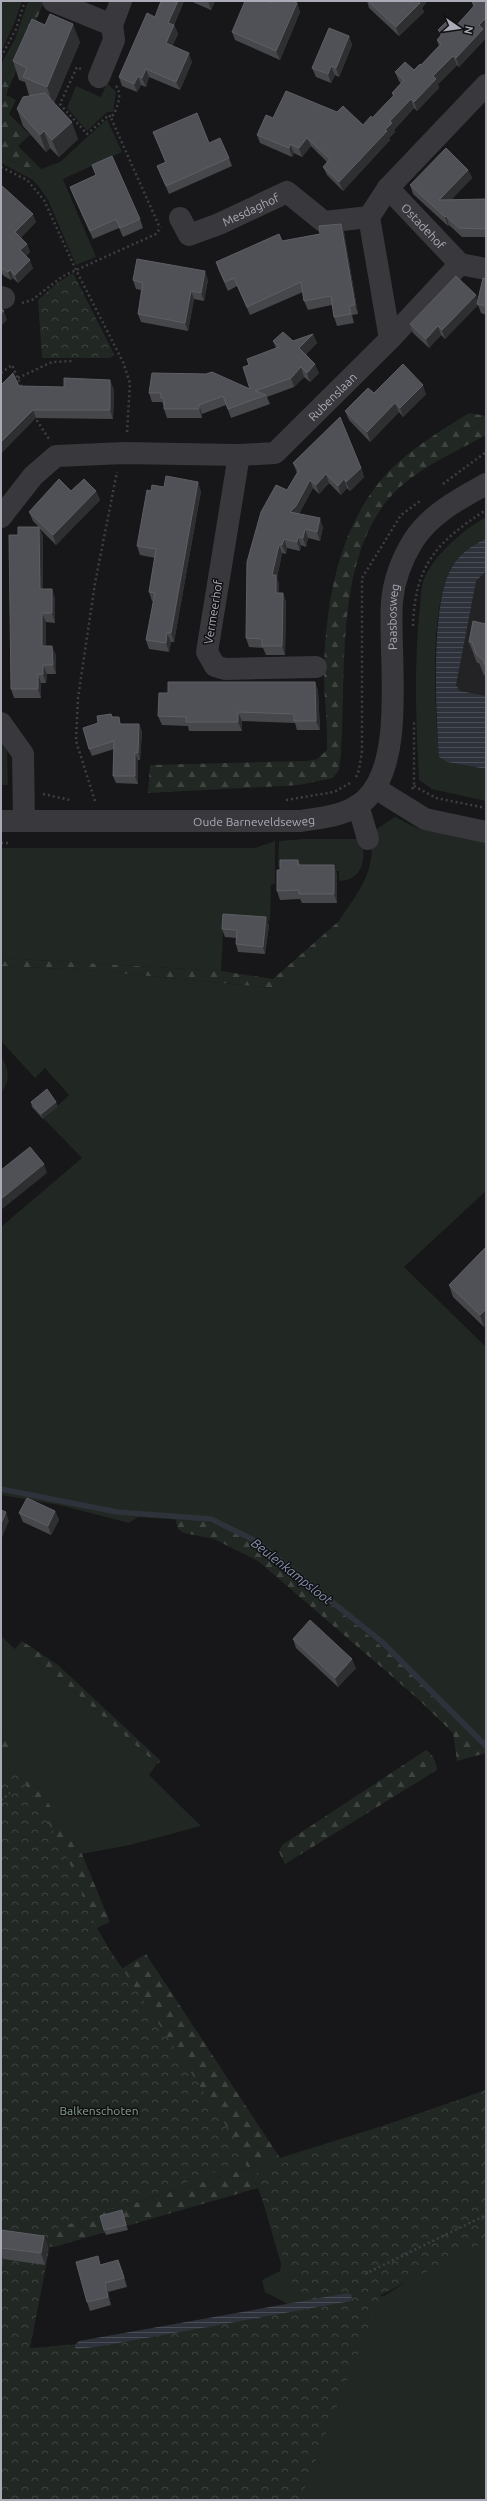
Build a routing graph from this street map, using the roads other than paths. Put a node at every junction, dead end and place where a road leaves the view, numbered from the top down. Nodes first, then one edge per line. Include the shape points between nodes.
1 (53, 1) edge
2 (121, 1) edge
3 (112, 25) junction
4 (98, 77) road end
5 (486, 85) edge
6 (388, 188) junction
7 (369, 217) junction
8 (180, 218) road end
9 (460, 264) junction
10 (486, 269) edge
11 (390, 339) junction
12 (239, 455) junction
13 (486, 484) edge
14 (1, 517) edge
15 (316, 667) dead end
16 (1, 723) edge
17 (375, 788) junction
18 (358, 805) junction
19 (24, 820) junction
20 (1, 821) edge
21 (486, 832) edge
22 (368, 839) dead end

1 - 3 street
2 - 3 street
3 - 4 street via 114,40
5 - 6 street
6 - 7 street
6 - 9 street, Ostadehof
7 - 8 street, Mesdaghof via 324,222 287,192 190,235
7 - 11 street
9 - 10 street
9 - 11 street
11 - 12 street, Rubenslaan via 275,453
12 - 14 street, Rubenslaan via 124,453 56,456 33,476
12 - 15 street, Vermeerhof via 206,652 215,666 226,669
13 - 17 street, Paasbosweg via 454,501 423,528 413,541 398,573 392,600 390,744 388,757
16 - 19 street via 23,754
17 - 18 street, Oude Barneveldseweg
17 - 21 street via 425,819
18 - 19 street, Oude Barneveldseweg via 344,813 299,821
18 - 22 street
19 - 20 street, Oude Barneveldseweg

